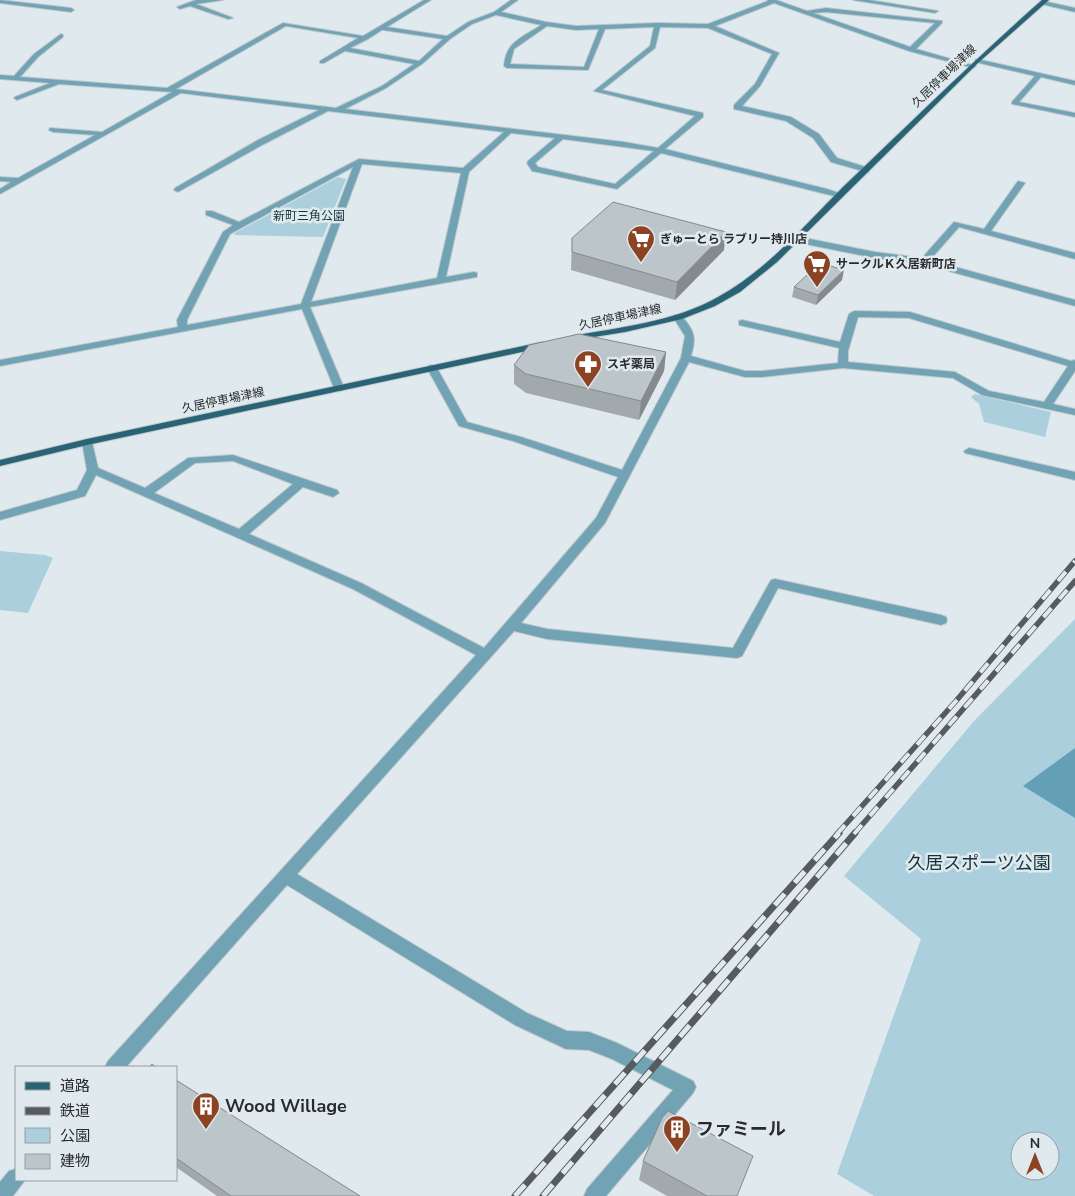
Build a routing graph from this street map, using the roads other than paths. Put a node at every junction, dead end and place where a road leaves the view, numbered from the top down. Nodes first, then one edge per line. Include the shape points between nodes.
1 (199, 0) edge
2 (220, 0) edge
3 (428, 0) edge
4 (515, 0) edge
5 (856, 0) edge
6 (772, 1) edge
7 (1044, 1) edge
8 (0, 2) edge
9 (190, 4) junction
10 (180, 7) dead end
11 (71, 10) dead end
12 (1075, 10) edge
13 (935, 11) dead end
14 (804, 12) junction
15 (496, 13) junction
16 (230, 18) dead end
17 (546, 24) junction
18 (657, 25) junction
19 (709, 26) junction
20 (603, 27) junction
21 (383, 28) junction
22 (61, 36) dead end
23 (366, 38) junction
24 (448, 38) junction
25 (344, 49) junction
26 (911, 50) junction
27 (322, 62) dead end
28 (420, 63) junction
29 (975, 64) junction
30 (1039, 75) junction
31 (0, 77) edge
32 (15, 79) junction
33 (58, 81) junction
34 (1075, 83) edge
35 (168, 90) junction
36 (180, 91) junction
37 (17, 98) dead end
38 (326, 109) junction
39 (338, 110) junction
40 (1075, 115) edge
41 (53, 130) dead end
42 (509, 131) junction
43 (106, 134) junction
44 (561, 137) junction
45 (659, 150) junction
46 (359, 161) junction
47 (866, 170) junction
48 (465, 171) junction
49 (0, 179) edge
50 (20, 181) junction
51 (1021, 183) dead end
52 (178, 190) dead end
53 (0, 192) edge
54 (839, 196) junction
55 (209, 213) dead end
56 (239, 225) junction
57 (986, 232) junction
58 (796, 239) junction
59 (1075, 256) edge
60 (924, 261) junction
61 (474, 275) dead end
62 (441, 280) junction
63 (1075, 304) edge
64 (305, 306) junction
65 (678, 317) junction
66 (742, 323) dead end
67 (183, 329) junction
68 (843, 346) junction
69 (686, 358) junction
70 (0, 363) edge
71 (1074, 364) edge
72 (843, 365) junction
73 (432, 368) junction
74 (339, 388) junction
75 (1047, 406) junction
76 (1075, 412) edge
77 (87, 442) junction
78 (968, 451) dead end
79 (0, 463) edge
80 (93, 470) junction
81 (624, 475) junction
82 (1075, 476) edge
83 (301, 484) junction
84 (146, 493) junction
85 (333, 494) dead end
86 (0, 516) edge
87 (240, 535) junction
88 (941, 620) dead end
89 (512, 626) junction
90 (485, 654) junction
91 (286, 876) junction
92 (115, 1066) edge
93 (15, 1179) edge
94 (0, 1196) edge
95 (594, 1196) edge

1 - 2 street
1 - 9 street
3 - 21 street
4 - 15 street
5 - 13 street
6 - 14 street
6 - 19 street
7 - 12 street
7 - 29 main road, 久居停車場津線
8 - 11 street
9 - 10 street
9 - 16 street
14 - 26 street
14 - 26 street via 826,10 940,22
15 - 17 street
15 - 24 street via 470,23
17 - 20 street
17 - 20 street via 512,48 507,66 586,69
18 - 19 street
18 - 20 street
18 - 45 street via 653,47 597,91 700,115
19 - 47 street via 776,52 758,85 737,106 788,119 816,136 834,160
21 - 23 street
21 - 24 street
22 - 32 street via 39,52
23 - 25 street
23 - 35 street via 285,24
24 - 28 street
25 - 27 street
25 - 28 street
26 - 29 street
28 - 39 street via 379,90
29 - 30 street
29 - 47 main road, 久居停車場津線
30 - 34 street
30 - 40 street via 1014,103
31 - 32 street
32 - 33 street
33 - 35 street
33 - 37 street
35 - 36 street
36 - 38 street
36 - 43 street
38 - 39 street
38 - 52 street
39 - 42 street
41 - 43 street
42 - 44 street
42 - 48 street
43 - 50 street
44 - 45 street
44 - 45 street via 531,163 536,169 617,186
45 - 54 street
46 - 48 street
46 - 56 street
46 - 64 street
47 - 54 main road, 久居停車場津線
48 - 62 street
49 - 50 street
50 - 53 street
51 - 57 street
54 - 58 main road, 久居停車場津線
55 - 56 street
56 - 67 street via 227,232 182,320
57 - 59 street
57 - 60 street via 957,224
58 - 60 street
58 - 65 main road, 久居停車場津線 via 737,289 713,304
60 - 63 street
61 - 62 street
62 - 64 street
64 - 67 street
64 - 74 street
65 - 69 street via 691,338
65 - 73 main road, 久居停車場津線
66 - 68 street
67 - 70 street
68 - 71 street via 854,322 854,314 910,315
68 - 72 street
69 - 72 street via 745,374
69 - 81 street
71 - 75 street
72 - 75 street via 955,375 986,393
73 - 74 main road, 久居停車場津線
73 - 81 street via 463,424
74 - 77 main road, 久居停車場津線
75 - 76 street
77 - 79 main road, 久居停車場津線
77 - 80 street
78 - 82 street
80 - 84 street
80 - 86 street via 81,493
81 - 89 street via 601,520
83 - 84 street via 251,463 233,458 211,458 192,460
83 - 85 street
83 - 87 street
84 - 87 street
87 - 90 street via 357,586
88 - 89 street via 775,583 737,653 547,634
89 - 90 street
90 - 91 street
91 - 92 street
91 - 95 street via 521,1019 566,1040 589,1041 607,1048 688,1087
93 - 94 street

